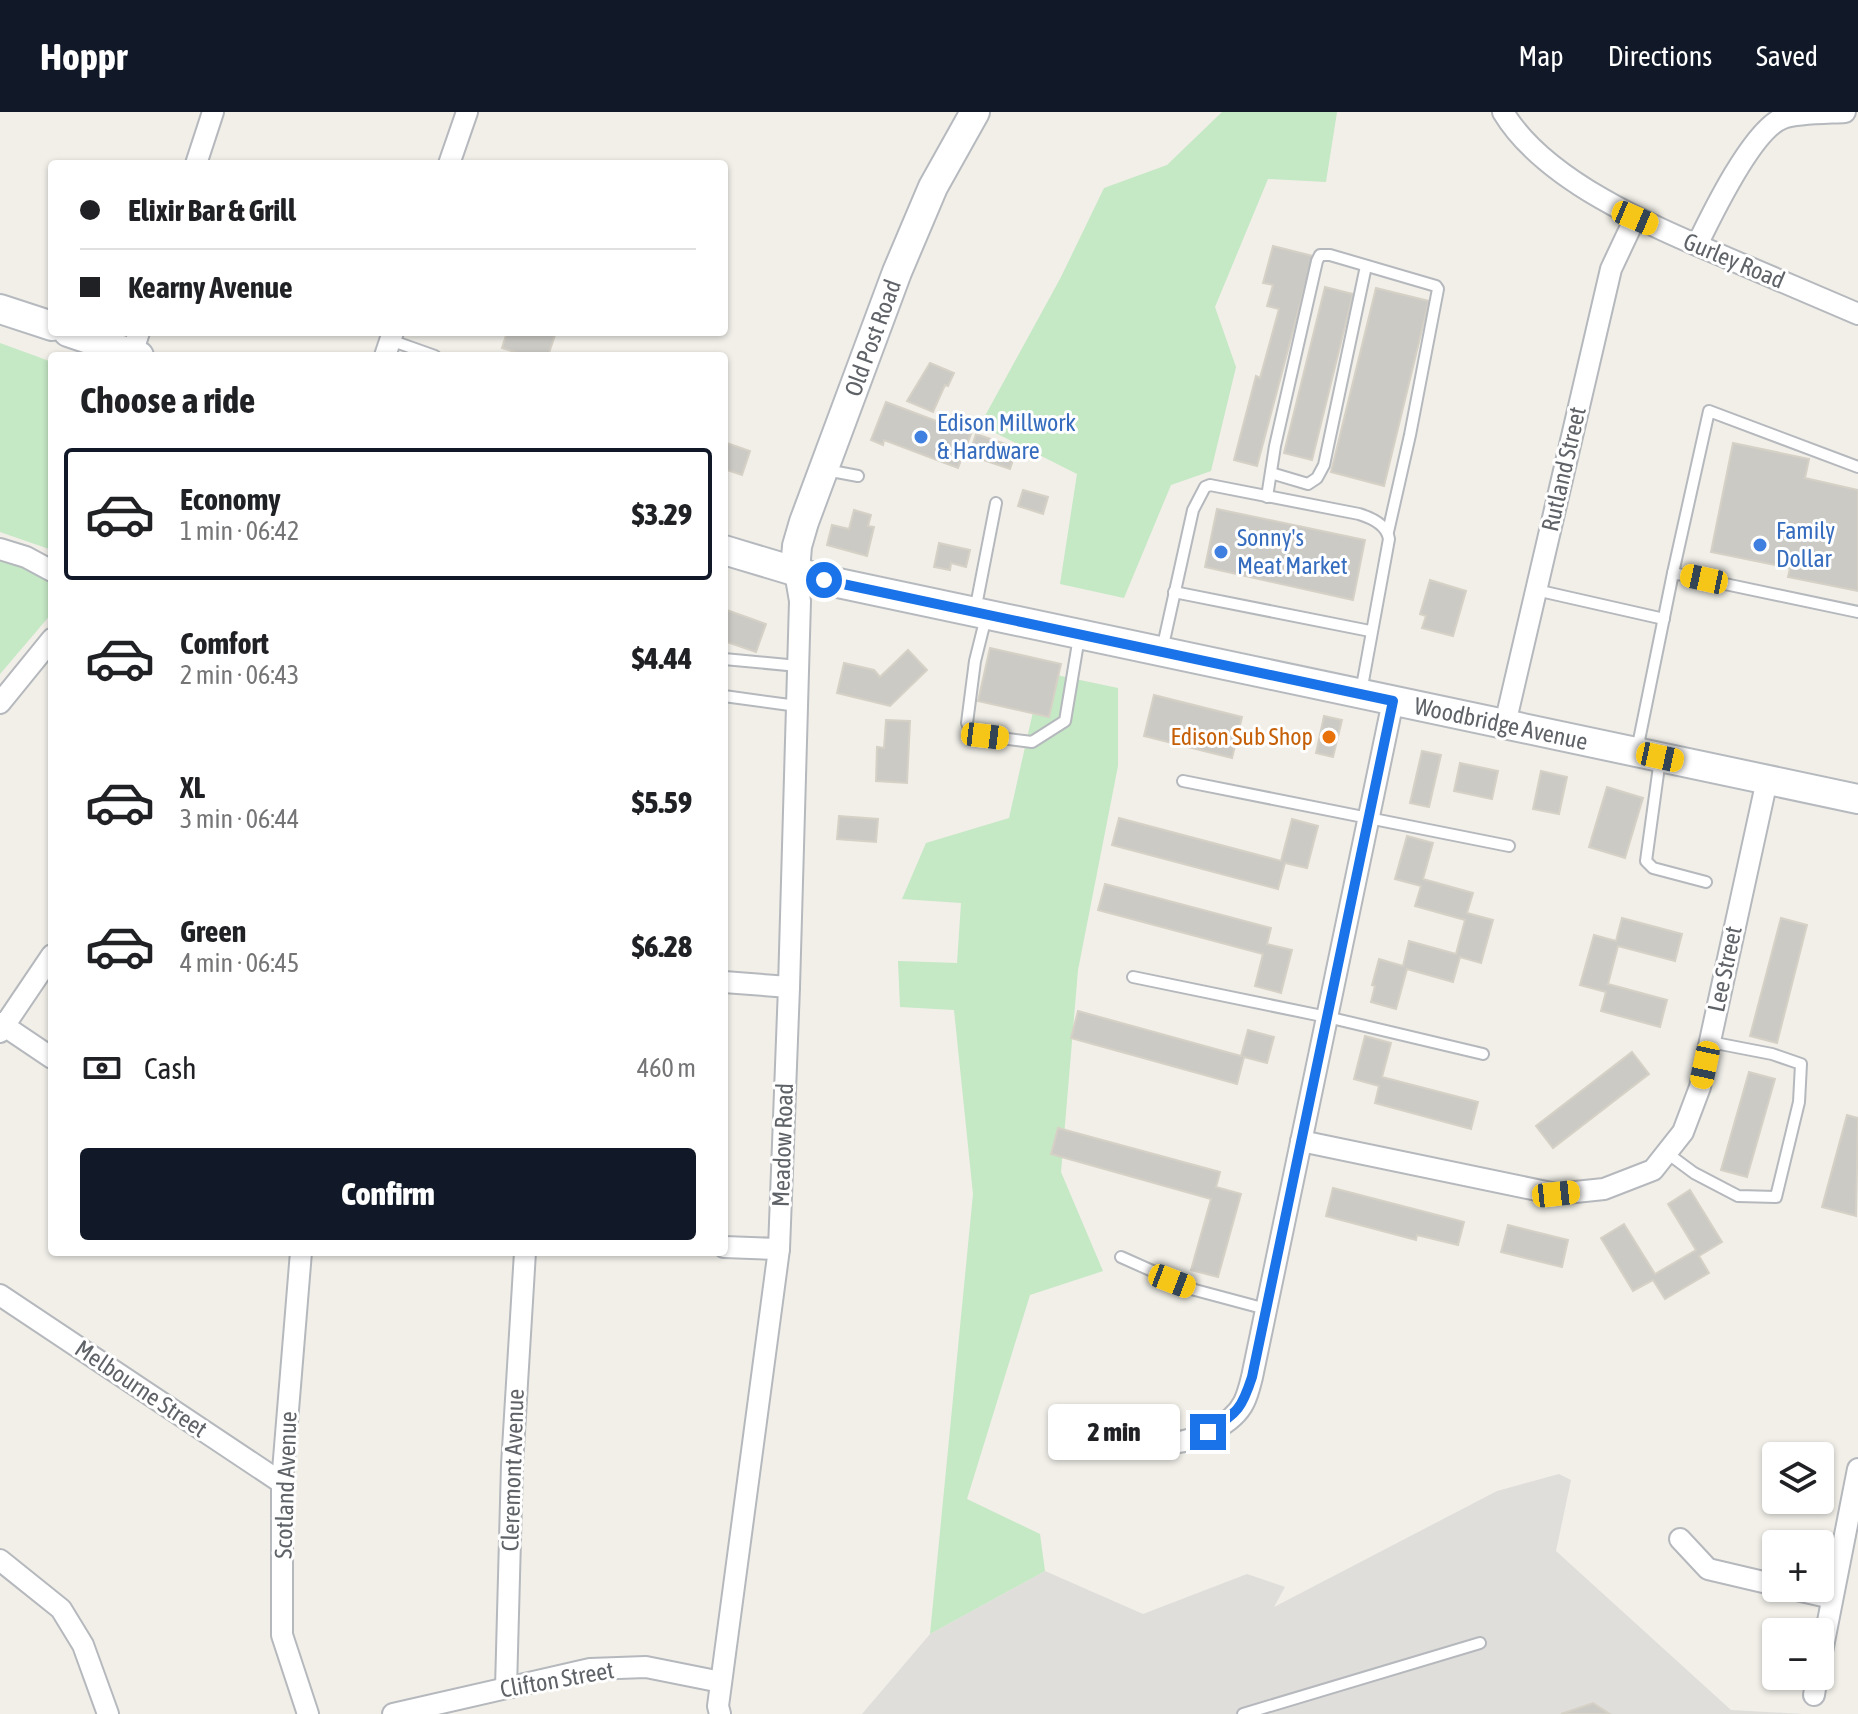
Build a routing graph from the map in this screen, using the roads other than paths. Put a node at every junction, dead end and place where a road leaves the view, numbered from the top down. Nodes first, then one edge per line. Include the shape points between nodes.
1 (213, 112) edge
2 (467, 112) edge
3 (975, 112) edge
4 (1503, 112) edge
5 (1845, 112) edge
6 (1778, 116) edge
7 (197, 160) edge
8 (450, 160) edge
9 (1635, 218) junction
10 (1697, 245) junction
11 (1366, 266) junction
12 (0, 309) edge
13 (1858, 314) edge
14 (48, 325) edge
15 (86, 336) edge
16 (390, 343) edge
17 (136, 347) edge
18 (421, 352) edge
19 (1858, 467) edge
20 (824, 469) junction
21 (1271, 473) junction
22 (858, 476) dead end
23 (1267, 497) junction
24 (996, 503) dead end
25 (1388, 532) junction
26 (0, 549) edge
27 (728, 551) edge
28 (48, 569) edge
29 (795, 572) junction
30 (1673, 573) junction
31 (1536, 590) junction
32 (1174, 592) junction
33 (1858, 612) edge
34 (981, 614) junction
35 (1664, 619) junction
36 (1370, 631) junction
37 (1079, 634) junction
38 (48, 644) edge
39 (1162, 652) junction
40 (728, 660) edge
41 (798, 666) junction
42 (1361, 694) junction
43 (728, 697) edge
44 (1393, 701) junction
45 (0, 703) edge
46 (797, 706) junction
47 (1505, 724) junction
48 (1648, 755) junction
49 (1767, 780) junction
50 (1183, 781) dead end
51 (1858, 799) edge
52 (1369, 817) junction
53 (1509, 846) dead end
54 (1706, 882) dead end
55 (48, 961) edge
56 (1133, 977) dead end
57 (728, 982) edge
58 (789, 987) junction
59 (1327, 1017) junction
60 (1, 1027) edge
61 (1710, 1042) junction
62 (1483, 1054) dead end
63 (48, 1056) edge
64 (1301, 1141) junction
65 (1667, 1153) junction
66 (728, 1247) edge
67 (779, 1249) junction
68 (301, 1256) edge
69 (525, 1256) edge
70 (1121, 1257) dead end
71 (0, 1295) edge
72 (1266, 1309) junction
73 (1095, 1427) dead end
74 (1858, 1469) edge
75 (282, 1483) junction
76 (1680, 1539) dead end
77 (0, 1560) edge
78 (1762, 1582) edge
79 (1834, 1588) edge
80 (1480, 1643) dead end
81 (721, 1682) junction
82 (506, 1688) junction
83 (108, 1714) edge
84 (308, 1714) edge
85 (393, 1714) edge
86 (720, 1714) edge
87 (1243, 1714) edge

1 - 7 street
2 - 8 street
3 - 20 main road, Old Post Road via 933,187 897,272
4 - 9 street, Gurley Road via 1550,164
5 - 6 street
6 - 10 street via 1730,179
9 - 10 street, Gurley Road
9 - 31 street, Rutland Street via 1611,269
10 - 13 street, Gurley Road
11 - 21 lane via 1324,465 1308,484
11 - 21 lane via 1320,255
11 - 25 lane via 1436,286 1439,294
12 - 14 main road
15 - 17 main road
16 - 18 lane
19 - 30 lane via 1709,411
20 - 22 lane
20 - 29 main road, Old Post Road via 797,546
21 - 23 lane
23 - 25 lane via 1368,517
23 - 32 lane via 1205,487 1193,510
24 - 34 lane
25 - 36 lane
26 - 28 street
27 - 29 main road, Woodbridge Avenue
29 - 34 main road, Woodbridge Avenue
29 - 41 street, Meadow Road via 800,601
30 - 33 lane
30 - 35 lane
31 - 35 lane
31 - 47 street, Rutland Street
32 - 36 lane
32 - 39 lane
34 - 37 main road, Woodbridge Avenue
34 - 37 lane via 967,723 985,736 1032,742 1065,721
35 - 48 lane
36 - 42 lane
37 - 39 main road, Woodbridge Avenue
38 - 45 street
39 - 42 main road, Woodbridge Avenue
40 - 41 lane
41 - 46 street, Meadow Road
42 - 44 main road, Woodbridge Avenue
43 - 46 lane
44 - 47 main road, Woodbridge Avenue
44 - 52 street
46 - 58 street, Meadow Road
47 - 48 main road, Woodbridge Avenue
48 - 49 main road, Woodbridge Avenue
48 - 54 lane via 1646,861 1653,868
49 - 51 main road, Woodbridge Avenue
49 - 61 street, Lee Street
50 - 52 lane
52 - 53 lane
52 - 59 street
55 - 60 street
56 - 59 lane
57 - 58 street
58 - 67 street, Meadow Road
59 - 62 lane
59 - 64 street
60 - 63 street
61 - 65 street, Lee Street via 1683,1132
61 - 65 lane via 1801,1064 1799,1102 1776,1197 1738,1196
64 - 65 street, Lee Street via 1556,1194 1604,1189 1653,1170
64 - 72 street
66 - 67 street
67 - 81 street, Meadow Road
68 - 75 street, Scotland Avenue
69 - 82 street, Cleremont Avenue
70 - 72 lane via 1195,1290
71 - 75 street, Melbourne Street
72 - 73 street via 1252,1377 1236,1413 1208,1432 1173,1443
74 - 79 street
75 - 84 street, Scotland Avenue via 282,1635
76 - 78 street via 1708,1569
77 - 83 street via 61,1609 83,1645
80 - 87 lane
81 - 82 street, Clifton Street via 646,1667 590,1669
81 - 86 street, Meadow Road
82 - 85 street, Clifton Street

